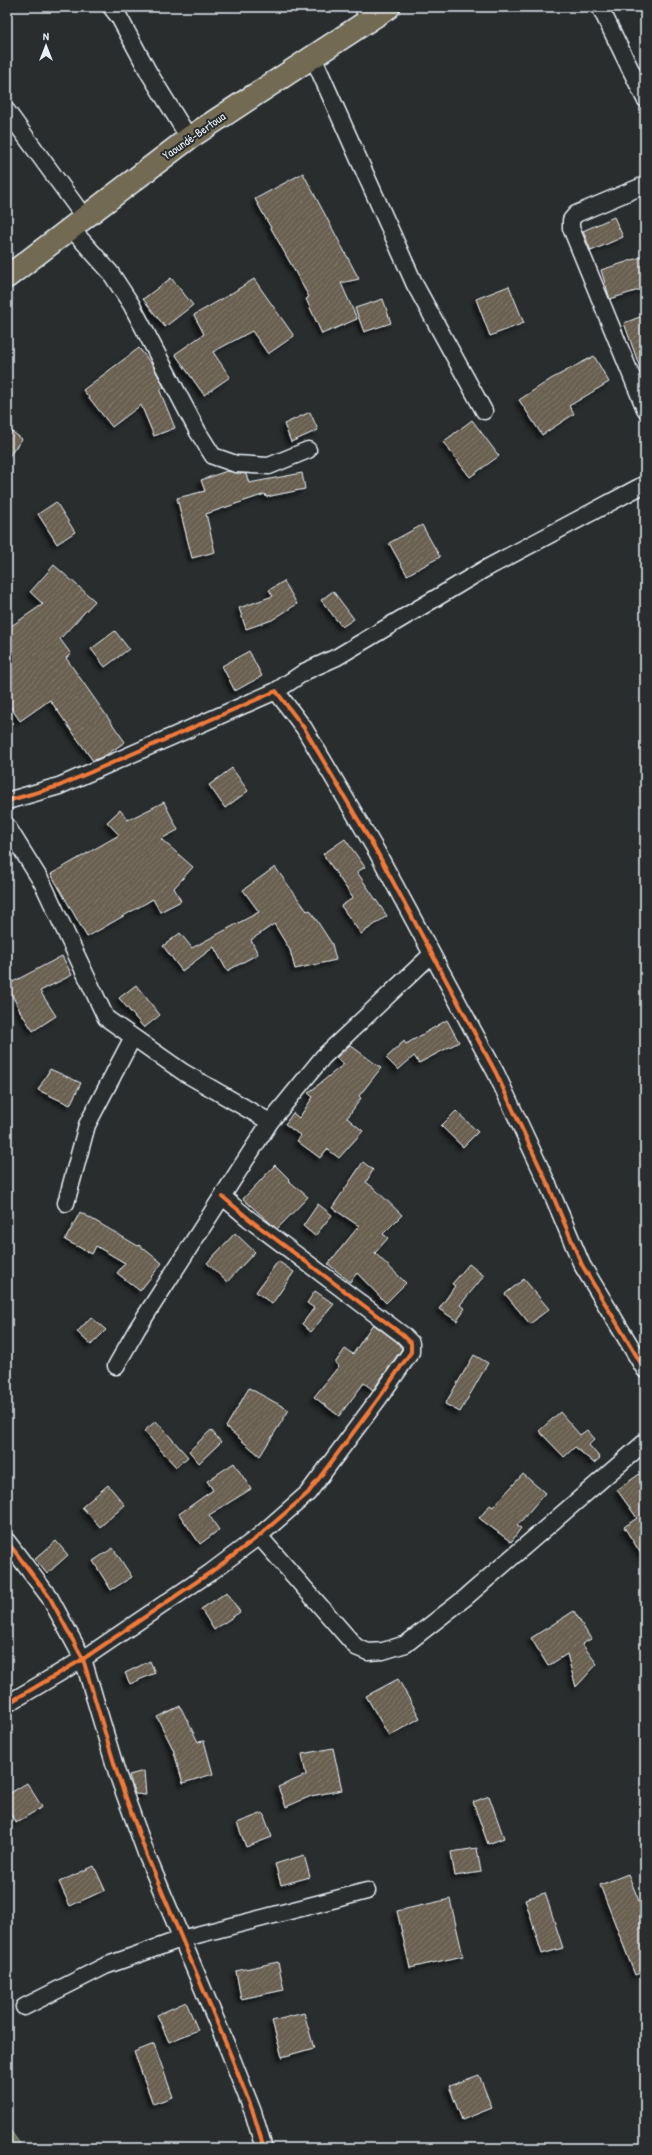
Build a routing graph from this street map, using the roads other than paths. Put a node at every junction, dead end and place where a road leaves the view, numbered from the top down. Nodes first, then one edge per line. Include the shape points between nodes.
1 (110, 7) edge
2 (389, 7) edge
3 (600, 7) edge
4 (366, 13) edge
5 (313, 57) junction
6 (645, 99) edge
7 (7, 111) edge
8 (189, 138) junction
9 (645, 185) edge
10 (77, 222) junction
11 (7, 277) edge
12 (645, 410) edge
13 (484, 411) dead end
14 (308, 450) dead end
15 (645, 484) edge
16 (276, 691) junction
17 (7, 801) edge
18 (7, 826) edge
19 (431, 955) junction
20 (133, 1037) junction
21 (270, 1122) junction
22 (223, 1197) junction
23 (66, 1203) dead end
24 (116, 1366) dead end
25 (645, 1370) edge
26 (645, 1442) edge
27 (259, 1536) junction
28 (7, 1541) edge
29 (83, 1659) junction
30 (7, 1704) edge
31 (367, 1891) dead end
32 (181, 1939) junction
33 (24, 2007) dead end
34 (264, 2148) edge

1 - 8 street via 119,17 149,73
2 - 4 highway, Yaoundé-Bertoua
3 - 6 street
4 - 5 highway, Yaoundé-Bertoua
5 - 8 highway, Yaoundé-Bertoua
5 - 13 street via 415,285
7 - 10 street
8 - 10 highway, Yaoundé-Bertoua
9 - 12 street via 576,214 571,220 571,228
10 - 11 highway, Yaoundé-Bertoua
10 - 14 street via 131,304 213,456 236,464 269,466
15 - 16 street via 483,570 337,657 306,671
16 - 17 street via 59,786
16 - 19 street via 304,728 343,793
18 - 20 street via 43,884 106,1018
19 - 21 street via 323,1057
19 - 25 street via 496,1074 550,1189 582,1265
20 - 21 street via 184,1072
20 - 23 street via 87,1125
21 - 22 street
22 - 24 street via 137,1329
22 - 27 street via 411,1343 411,1352 308,1493
26 - 27 street via 464,1598 406,1644 383,1651 368,1652 356,1647
27 - 29 street via 211,1572
28 - 29 street via 50,1598
29 - 30 street
29 - 32 street via 117,1773
31 - 32 street
32 - 33 street via 105,1966
32 - 34 street via 254,2112

